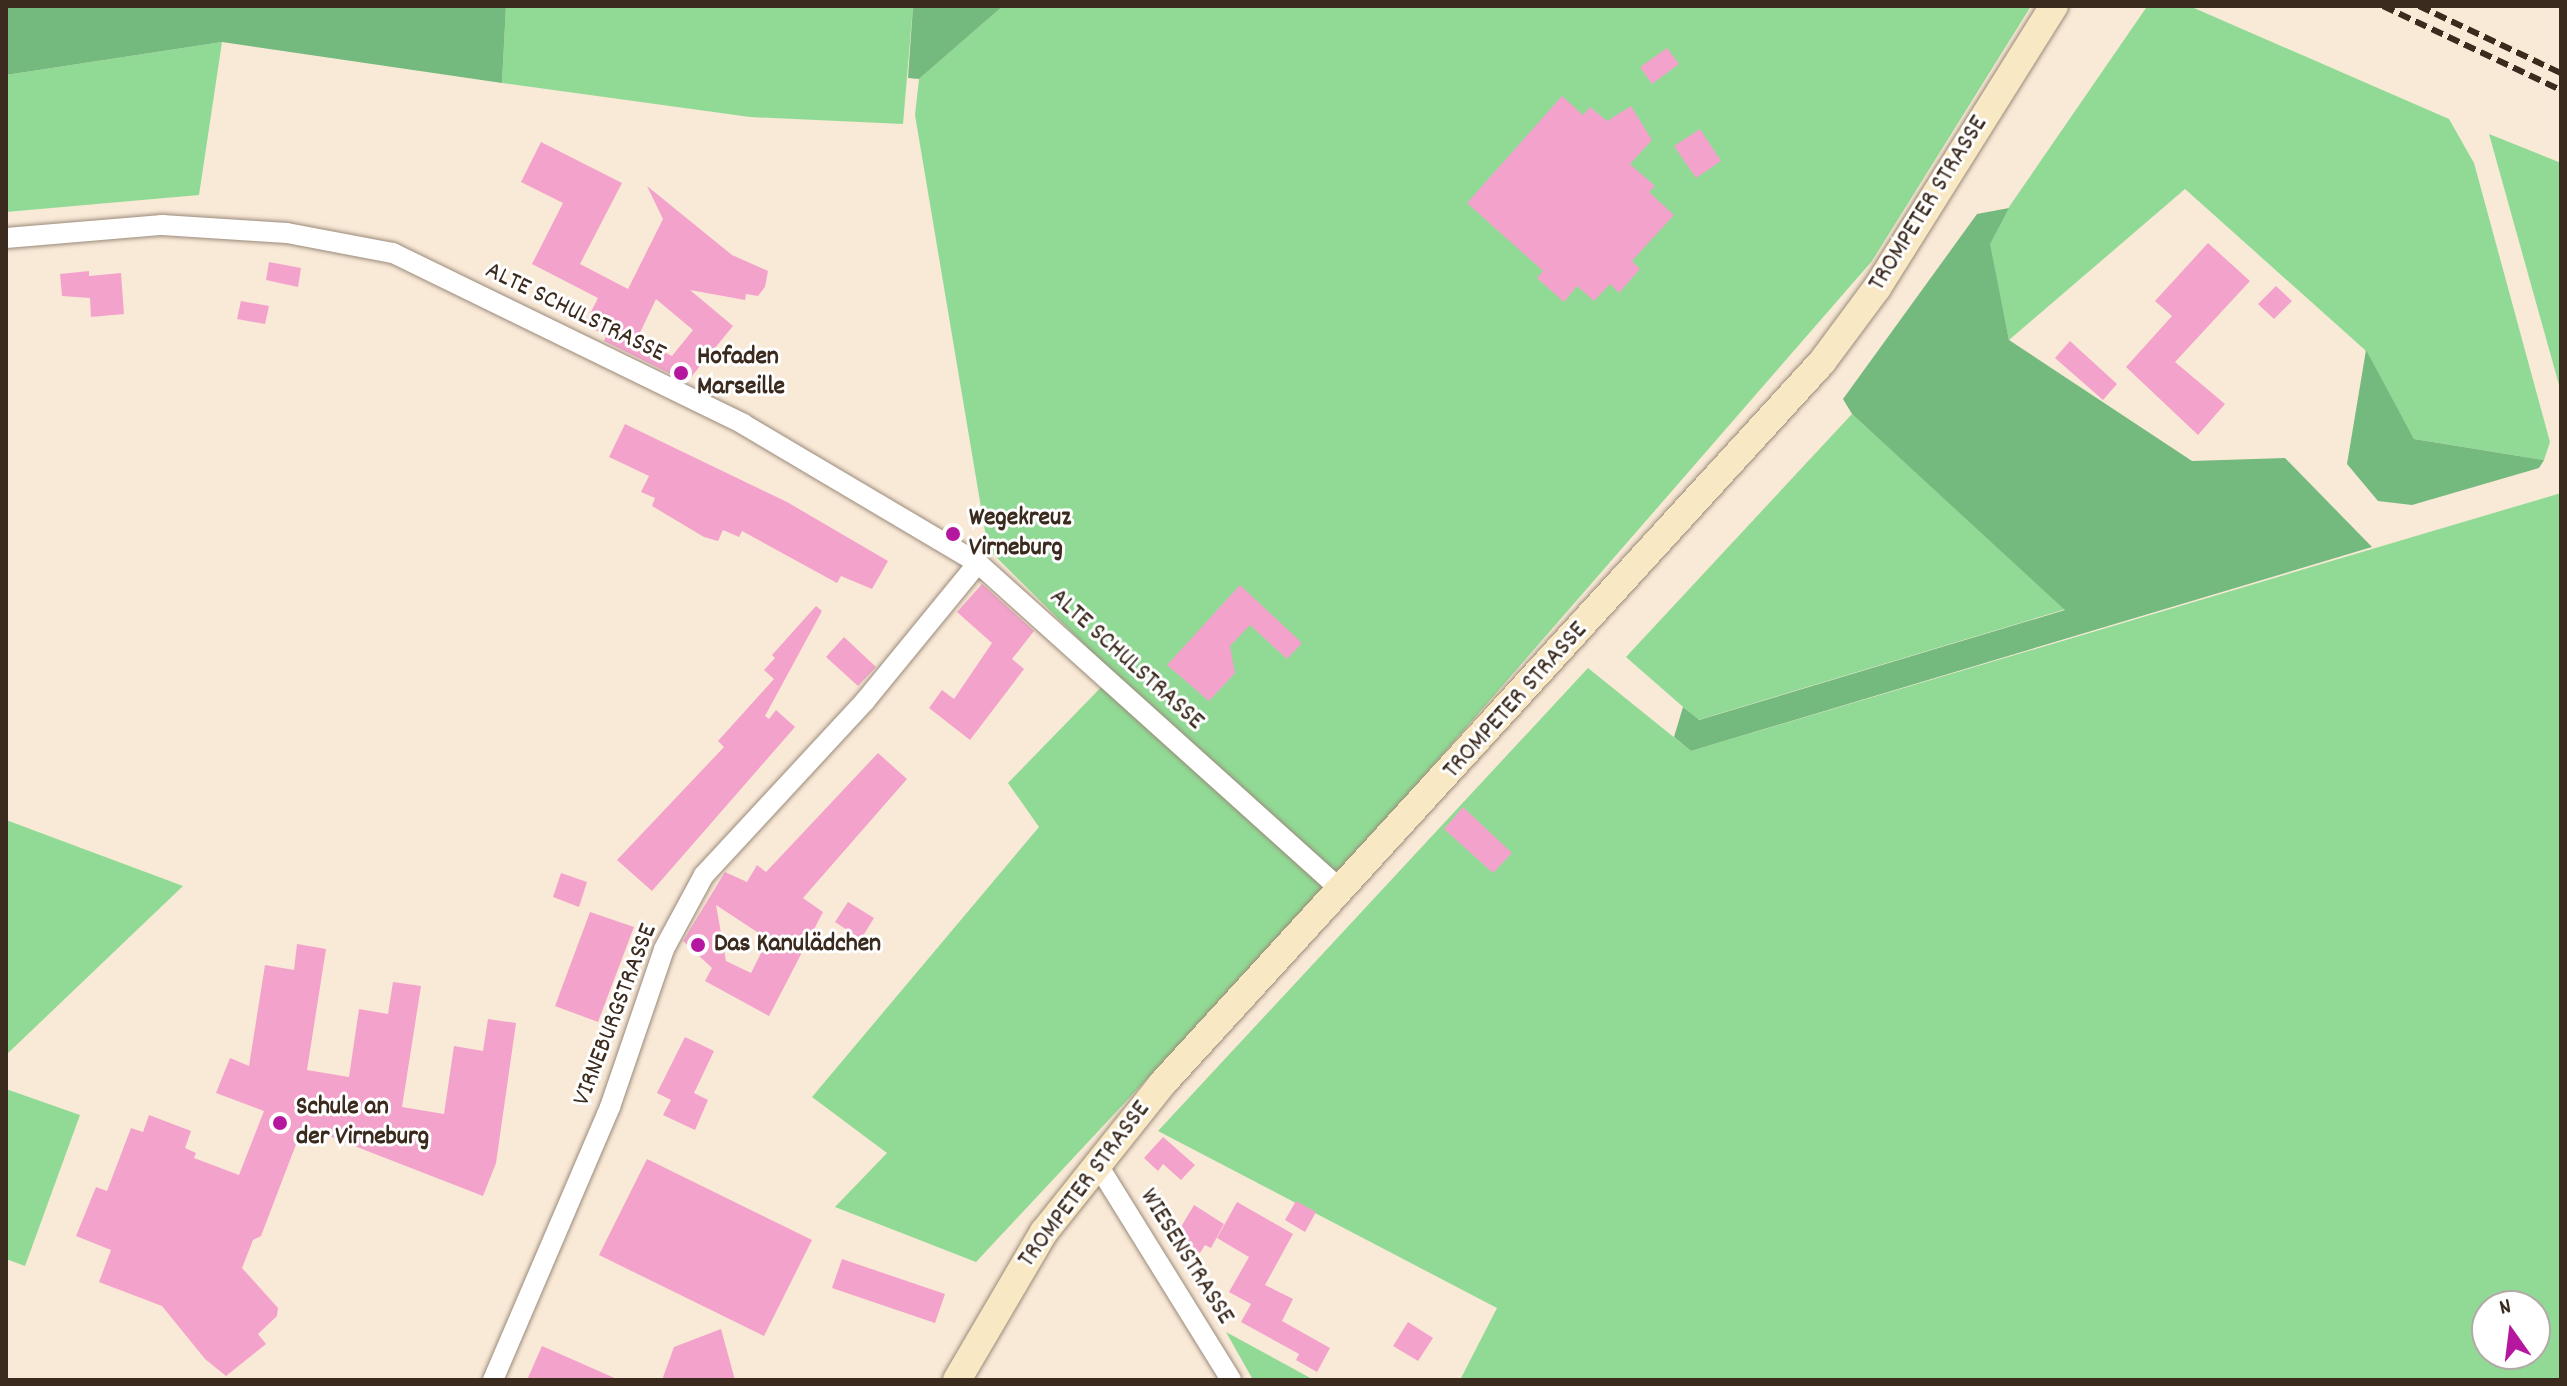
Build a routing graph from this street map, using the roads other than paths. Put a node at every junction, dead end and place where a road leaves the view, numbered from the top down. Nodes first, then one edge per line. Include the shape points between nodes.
1 (2054, 6) edge
2 (6, 238) edge
3 (978, 563) junction
4 (1342, 891) junction
5 (1096, 1162) junction
6 (493, 1380) edge
7 (957, 1380) edge
8 (1231, 1380) edge

1 - 4 main road, TROMPETER STRASSE via 1877,288 1822,362
2 - 3 street, ALTE SCHULSTRASSE via 162,225 287,233 393,253 743,424
3 - 4 street, ALTE SCHULSTRASSE
3 - 6 street, VIRNEBURGSTRASSE via 865,701 704,875 664,949 610,1107
4 - 5 main road, TROMPETER STRASSE
5 - 7 main road, TROMPETER STRASSE via 1044,1232
5 - 8 street, WIESENSTRASSE

